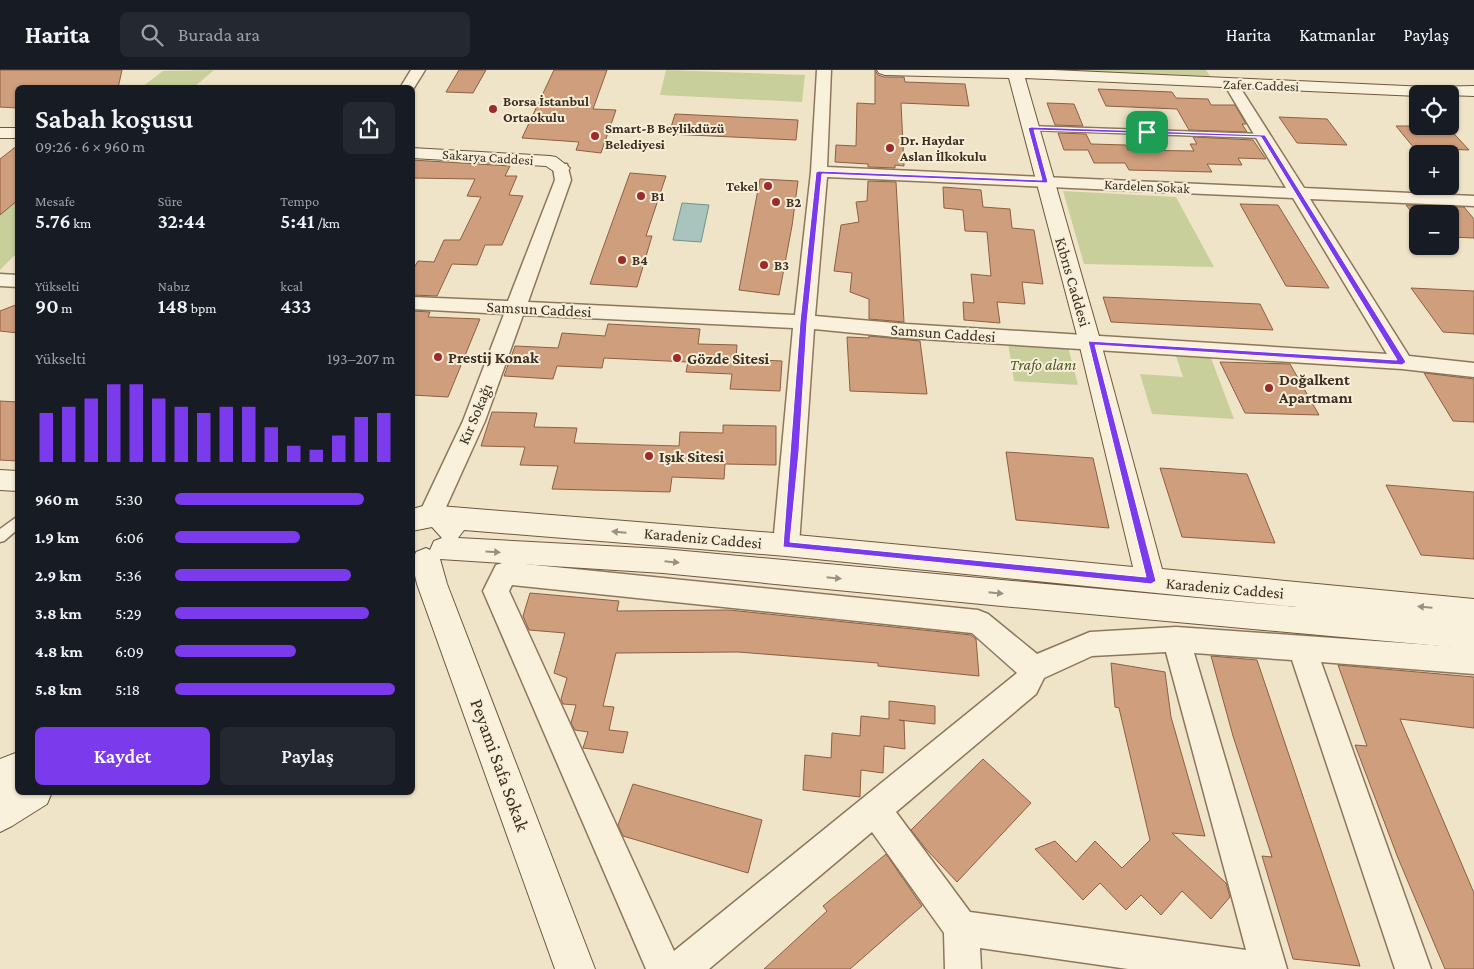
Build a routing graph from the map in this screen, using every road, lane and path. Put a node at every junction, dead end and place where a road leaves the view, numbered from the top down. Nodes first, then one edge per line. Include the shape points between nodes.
1 (418, 70) edge
2 (824, 70) edge
3 (885, 70) edge
4 (1016, 72) edge
5 (1077, 73) edge
6 (1231, 84) junction
7 (409, 85) edge
8 (1474, 91) edge
9 (1409, 92) edge
10 (1459, 92) edge
11 (1459, 97) edge
12 (1474, 100) edge
13 (1031, 128) junction
14 (0, 132) edge
15 (15, 133) edge
16 (1263, 136) junction
17 (415, 153) edge
18 (561, 168) joint
19 (819, 172) junction
20 (1046, 182) junction
21 (1298, 193) junction
22 (1474, 201) edge
23 (0, 280) edge
24 (15, 281) edge
25 (415, 303) edge
26 (517, 308) junction
27 (804, 322) junction
28 (1090, 343) junction
29 (1402, 362) junction
30 (1474, 370) edge
31 (0, 480) edge
32 (15, 481) edge
33 (427, 518) edge
34 (15, 524) edge
35 (0, 537) edge
36 (786, 545) junction
37 (422, 559) edge
38 (1151, 581) junction
39 (1474, 612) edge
40 (1474, 636) edge
41 (1176, 639) junction
42 (1302, 648) junction
43 (1474, 661) edge
44 (1034, 669) junction
45 (15, 770) edge
46 (0, 778) edge
47 (30, 795) edge
48 (875, 810) junction
49 (0, 814) edge
50 (961, 928) junction
51 (1241, 968) edge
52 (575, 969) edge
53 (664, 969) edge
54 (681, 969) edge
55 (963, 969) edge
56 (1269, 969) edge
57 (1413, 969) edge

1 - 7 street
2 - 19 street
3 - 4 street, Zafer Caddesi
4 - 5 street, Zafer Caddesi
4 - 13 street, Kıbrıs Caddesi
5 - 6 street, Zafer Caddesi
6 - 9 street, Zafer Caddesi
6 - 16 street
8 - 10 street, Zafer Caddesi
11 - 12 street
13 - 16 lane
13 - 20 street, Kıbrıs Caddesi
14 - 15 street
16 - 21 street
17 - 18 street, Sakarya Caddesi via 550,161
18 - 26 street, Kır Sokağı via 563,180
19 - 20 street, Kardelen Sokak
19 - 27 street
20 - 21 street, Kardelen Sokak
20 - 28 street, Kıbrıs Caddesi
21 - 22 street, Kardelen Sokak
21 - 29 street
23 - 24 street
25 - 26 street, Samsun Caddesi
26 - 27 street, Samsun Caddesi
26 - 33 street, Kır Sokağı via 474,421
27 - 28 street, Samsun Caddesi
27 - 36 street
28 - 29 street, Samsun Caddesi
28 - 38 street, Kıbrıs Caddesi
29 - 30 street, Samsun Caddesi
31 - 32 street
36 -> 33 street, Karadeniz Caddesi
33 - 37 street via 450,527 451,534 449,542
34 - 35 lane
36 - 38 street, Karadeniz Caddesi
37 -> 40 street, Karadeniz Caddesi via 663,561
37 - 52 street, Peyami Safa Sokak
39 -> 38 street, Karadeniz Caddesi
41 - 42 street
41 - 44 street via 1090,644
41 - 56 street
42 - 43 street
42 - 57 street
44 - 48 street via 1026,685
44 - 53 street via 978,622 505,574 496,590
45 - 46 street
47 - 49 street
48 - 50 street
48 - 54 street
50 - 51 street
50 - 55 street

